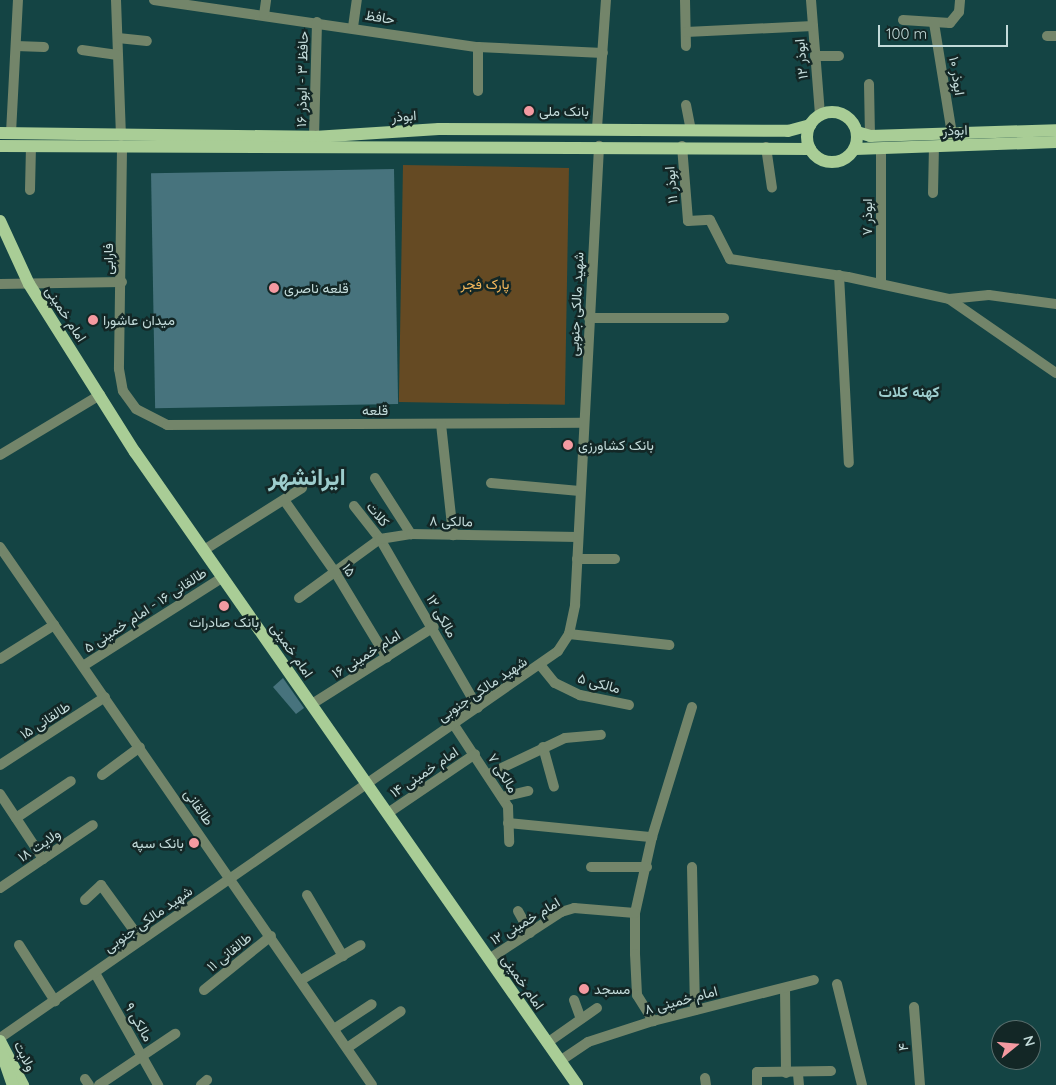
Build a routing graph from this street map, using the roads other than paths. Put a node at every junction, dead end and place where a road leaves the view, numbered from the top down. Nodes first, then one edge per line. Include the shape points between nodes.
1 (18, 0) edge
2 (116, 0) edge
3 (154, 0) edge
4 (266, 0) edge
5 (357, 0) edge
6 (606, 0) edge
7 (685, 0) edge
8 (811, 0) edge
9 (960, 0) edge
10 (173, 1) edge
11 (219, 4) edge
12 (264, 15) junction
13 (903, 20) dead end
14 (317, 22) junction
15 (934, 23) junction
16 (813, 26) junction
17 (354, 27) junction
18 (686, 32) junction
19 (118, 38) junction
20 (147, 41) dead end
21 (16, 46) junction
22 (686, 46) dead end
23 (44, 47) dead end
24 (478, 47) junction
25 (82, 50) dead end
26 (603, 53) junction
27 (118, 56) junction
28 (814, 56) junction
29 (839, 56) dead end
30 (869, 84) dead end
31 (478, 91) dead end
32 (686, 105) dead end
33 (820, 115) junction
34 (810, 125) junction
35 (596, 128) junction
36 (439, 129) junction
37 (1056, 130) edge
38 (691, 131) junction
39 (857, 132) junction
40 (6, 133) edge
41 (952, 134) junction
42 (121, 136) junction
43 (870, 136) junction
44 (314, 137) junction
45 (1056, 142) edge
46 (0, 146) edge
47 (599, 146) junction
48 (682, 146) junction
49 (934, 146) junction
50 (31, 147) junction
51 (766, 147) junction
52 (122, 149) junction
53 (810, 149) junction
54 (855, 149) junction
55 (882, 150) junction
56 (438, 151) junction
57 (772, 188) dead end
58 (30, 190) dead end
59 (933, 193) dead end
60 (0, 221) edge
61 (839, 275) junction
62 (122, 282) junction
63 (0, 284) edge
64 (29, 284) junction
65 (880, 284) junction
66 (949, 299) junction
67 (1056, 304) edge
68 (589, 318) junction
69 (724, 318) dead end
70 (1056, 373) edge
71 (100, 395) junction
72 (584, 423) junction
73 (441, 424) junction
74 (167, 426) joint
75 (0, 455) edge
76 (849, 463) dead end
77 (375, 478) dead end
78 (492, 483) dead end
79 (302, 488) dead end
80 (580, 491) junction
81 (284, 500) junction
82 (354, 506) dead end
83 (411, 534) junction
84 (453, 535) junction
85 (578, 537) junction
86 (380, 539) junction
87 (204, 550) junction
88 (2, 553) edge
89 (577, 559) junction
90 (615, 559) dead end
91 (335, 572) junction
92 (222, 577) junction
93 (299, 598) dead end
94 (54, 625) junction
95 (434, 627) junction
96 (569, 634) junction
97 (669, 645) dead end
98 (386, 658) junction
99 (0, 659) edge
100 (83, 666) junction
101 (541, 666) junction
102 (105, 697) junction
103 (312, 704) junction
104 (629, 705) dead end
105 (692, 707) dead end
106 (478, 708) junction
107 (454, 724) junction
108 (601, 735) dead end
109 (542, 747) junction
110 (140, 748) junction
111 (475, 754) junction
112 (0, 765) edge
113 (488, 774) junction
114 (102, 775) dead end
115 (72, 781) dead end
116 (367, 783) junction
117 (554, 787) dead end
118 (528, 791) dead end
119 (0, 794) edge
120 (502, 797) junction
121 (388, 813) junction
122 (16, 818) junction
123 (508, 823) junction
124 (94, 825) dead end
125 (652, 837) junction
126 (509, 842) dead end
127 (43, 859) junction
128 (647, 867) junction
129 (692, 867) dead end
130 (592, 868) dead end
131 (230, 877) junction
132 (0, 888) edge
133 (307, 895) dead end
134 (85, 900) dead end
135 (518, 911) dead end
136 (635, 913) junction
137 (530, 933) junction
138 (271, 936) junction
139 (141, 940) junction
140 (19, 945) dead end
141 (361, 945) dead end
142 (342, 956) junction
143 (489, 959) junction
144 (95, 973) junction
145 (301, 980) junction
146 (814, 980) dead end
147 (837, 984) dead end
148 (785, 988) junction
149 (204, 990) dead end
150 (574, 1000) dead end
151 (55, 1001) junction
152 (372, 1004) dead end
153 (914, 1007) dead end
154 (597, 1008) dead end
155 (695, 1010) junction
156 (401, 1011) dead end
157 (581, 1020) junction
158 (653, 1021) junction
159 (334, 1029) junction
160 (175, 1034) dead end
161 (0, 1041) edge
162 (548, 1043) junction
163 (347, 1048) junction
164 (141, 1055) junction
165 (560, 1061) junction
166 (831, 1071) dead end
167 (786, 1073) junction
168 (798, 1074) junction
169 (13, 1085) edge
170 (23, 1085) edge
171 (99, 1085) edge
172 (158, 1085) edge
173 (372, 1085) edge
174 (577, 1085) edge
175 (757, 1085) edge
176 (799, 1085) edge
177 (862, 1085) edge
178 (920, 1085) edge

1 - 21 street
2 - 19 street
3 - 10 street, حافظ
4 - 12 street
5 - 17 street
6 - 26 street
7 - 18 street
8 - 16 street, ابوذر ۱۲
9 - 15 street via 959,12 950,23
10 - 11 street, حافظ
11 - 12 street, حافظ
12 - 14 street, حافظ
13 - 15 street
14 - 17 street, حافظ
14 - 44 street, حافظ ۳ - ابوذر ۱۶
15 - 41 street, ابوذر ۱۰
16 - 18 street
16 - 28 street, ابوذر ۱۲
17 - 24 street, حافظ
18 - 22 street
19 - 20 street
19 - 27 street
21 - 23 street
21 - 40 street
24 - 26 street, حافظ
24 - 31 street
25 - 27 street
26 - 35 street
27 - 42 street
28 - 29 street
28 - 33 street, ابوذر ۱۲
30 - 43 street
32 - 38 street
33 - 34 main road
33 - 39 main road via 840,113 854,124
34 - 38 main road, ابوذر via 788,131
34 - 53 main road
35 - 36 main road, ابوذر
35 - 38 main road, ابوذر
36 - 44 main road, ابوذر
36 - 56 main road
37 - 41 main road, ابوذر
39 - 43 main road, ابوذر
39 - 54 main road
40 - 42 main road, ابوذر
41 - 43 main road, ابوذر
42 - 44 main road, ابوذر
45 - 49 main road, ابوذر
46 - 50 main road
47 - 48 main road
47 - 56 main road
47 - 68 street, شهید مالکی جنوبی
48 - 51 main road
48 - 61 street, ابوذر ۱۱ via 688,221 710,220 730,259
49 - 55 main road, ابوذر
49 - 59 street
50 - 52 main road
50 - 58 street
51 - 53 main road
51 - 57 street
52 - 56 main road
52 - 62 street, فارابی
53 - 54 main road via 829,162 844,160
54 - 55 main road, ابوذر
55 - 65 street, ابوذر ۷
60 - 64 main road, امام خمینی
61 - 65 street
61 - 76 street
62 - 64 street
62 - 74 street, فارابی via 120,369 129,401
63 - 64 street
64 - 71 main road, امام خمینی
65 - 66 street
66 - 67 street via 989,295
66 - 70 street
68 - 69 street
68 - 72 street, شهید مالکی جنوبی
71 - 75 street
71 - 87 main road, امام خمینی
72 - 73 street, قلعه
72 - 80 street, شهید مالکی جنوبی
73 - 74 street, قلعه
73 - 84 street
77 - 83 street
78 - 80 street
79 - 81 street
80 - 85 street, شهید مالکی جنوبی
81 - 87 street
81 - 91 street, ۱۵
82 - 86 street, کلات
83 - 84 street, مالکی ۸
83 - 86 street, مالکی ۸
84 - 85 street, مالکی ۸
85 - 89 street, شهید مالکی جنوبی
86 - 91 street, مالکی ۸
86 - 95 street, مالکی ۱۲
87 - 92 main road, امام خمینی
88 - 94 street, طالقانی
89 - 90 street
89 - 96 street, شهید مالکی جنوبی
91 - 93 street, مالکی ۸
91 - 98 street, ۱۵
92 - 100 street, طالقانی ۱۶ - امام خمینی ۵
92 - 103 main road, امام خمینی
94 - 99 street
94 - 100 street, طالقانی
95 - 98 street, امام خمینی ۱۶
95 - 106 street, مالکی ۱۲
96 - 97 street
96 - 101 street, شهید مالکی جنوبی
98 - 103 street, امام خمینی ۱۶
100 - 102 street, طالقانی
101 - 104 street, مالکی ۵ via 555,683 580,695
101 - 106 street, شهید مالکی جنوبی
102 - 110 street, طالقانی
102 - 112 street, طالقانی ۱۵
103 - 116 main road, امام خمینی
105 - 125 street
106 - 107 street, شهید مالکی جنوبی
107 - 111 street, مالکی ۷
107 - 116 street, شهید مالکی جنوبی
108 - 109 street via 565,738
109 - 113 street
109 - 117 street
110 - 114 street
110 - 131 street, طالقانی
111 - 113 street, مالکی ۷
111 - 121 street, امام خمینی ۱۴
113 - 120 street, مالکی ۷
115 - 122 street
116 - 121 main road, امام خمینی
116 - 131 street, شهید مالکی جنوبی
118 - 120 street
119 - 122 street
120 - 123 street, مالکی ۷
121 - 143 main road, امام خمینی
122 - 127 street
123 - 125 street
123 - 126 street, مالکی ۷
124 - 127 street, ولایت ۱۸
125 - 128 street
127 - 132 street, ولایت ۱۸
128 - 130 street
128 - 136 street
129 - 155 street
131 - 138 street, طالقانی
131 - 139 street, شهید مالکی جنوبی
133 - 142 street
134 - 139 street via 101,885
135 - 137 street
136 - 137 street, امام خمینی ۱۲ via 574,908 561,912
136 - 158 street via 637,995
137 - 143 street, امام خمینی ۱۲
138 - 145 street, طالقانی
138 - 149 street, طالقانی ۱۱
139 - 144 street, شهید مالکی جنوبی
140 - 151 street
141 - 142 street
142 - 145 street
143 - 162 main road, امام خمینی
144 - 151 street, شهید مالکی جنوبی
144 - 164 street, مالکی ۹
145 - 159 street, طالقانی
146 - 148 street, امام خمینی ۸
147 - 177 street
148 - 155 street, امام خمینی ۸
148 - 167 street
150 - 157 street
151 - 161 street, شهید مالکی جنوبی
152 - 159 street
153 - 178 street, ۴
154 - 157 street
155 - 158 street, امام خمینی ۸
156 - 163 street
157 - 162 street
158 - 165 street, امام خمینی ۸ via 588,1042
159 - 163 street, طالقانی
160 - 164 street
161 - 169 main road, ولایت
161 - 170 main road, ولایت
162 - 165 main road, امام خمینی
163 - 173 street, طالقانی
164 - 171 street
164 - 172 street, مالکی ۹
165 - 174 main road, امام خمینی
166 - 168 street
167 - 168 street
167 - 175 street via 757,1072
168 - 176 street

